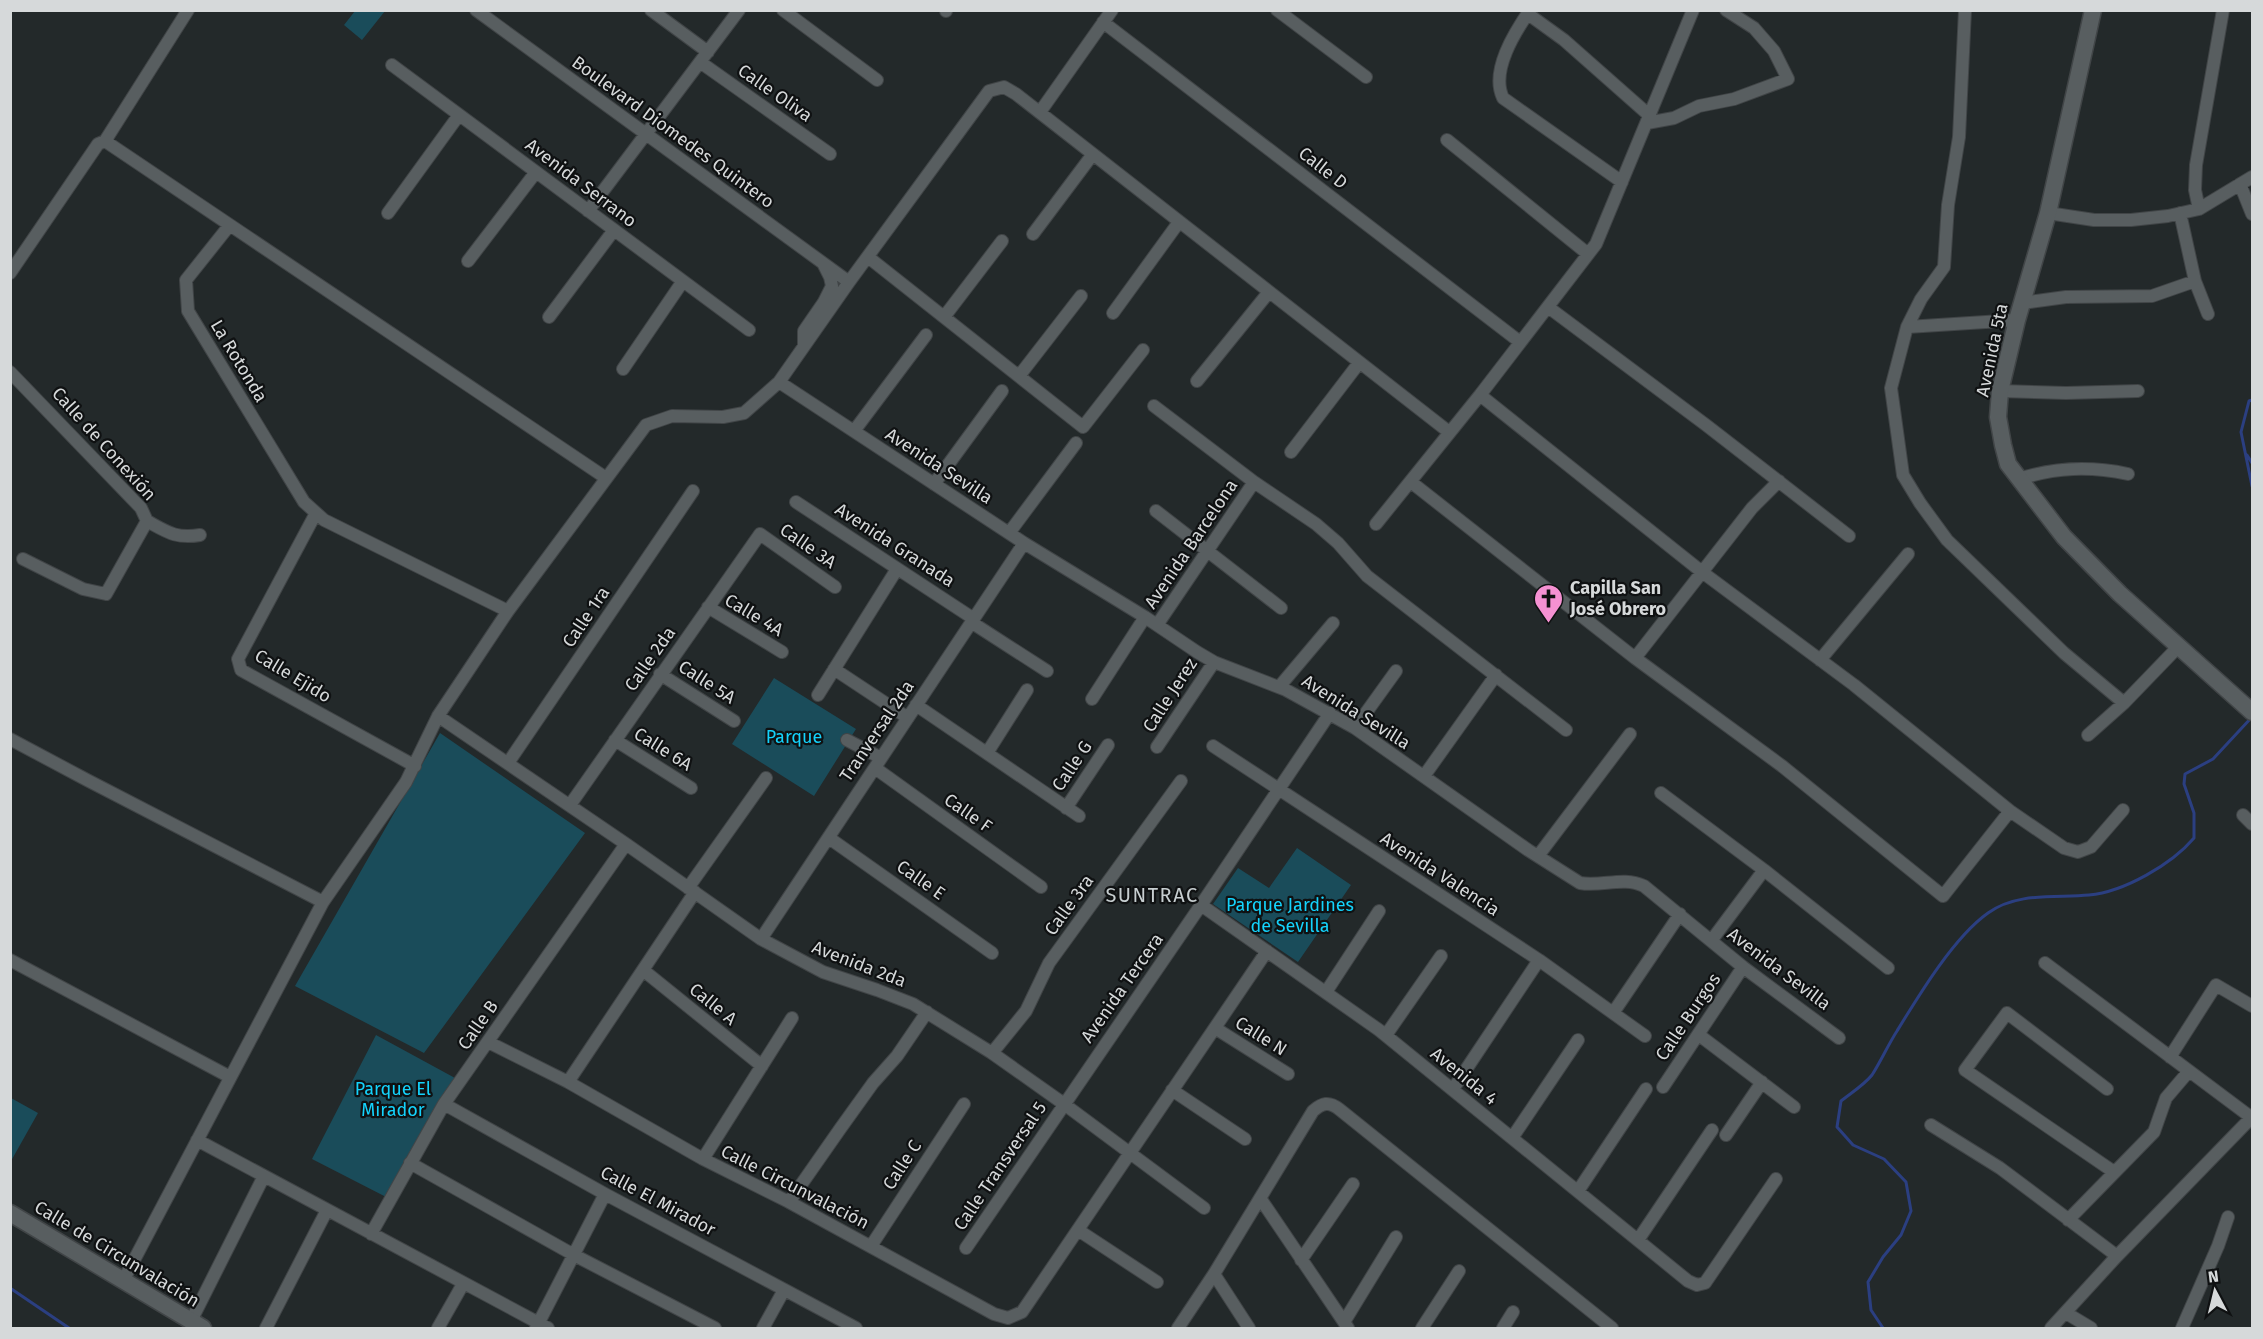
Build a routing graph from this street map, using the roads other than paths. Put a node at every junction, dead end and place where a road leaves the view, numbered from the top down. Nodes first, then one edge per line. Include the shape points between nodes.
1 (188, 10) edge
2 (477, 10) edge
3 (651, 10) edge
4 (739, 10) edge
5 (783, 10) edge
6 (1112, 10) edge
7 (1277, 10) edge
8 (1693, 10) edge
9 (1726, 10) edge
10 (1965, 10) edge
11 (2093, 10) edge
12 (2223, 10) edge
13 (1529, 12) edge
14 (1103, 22) junction
15 (704, 57) junction
16 (392, 65) dead end
17 (1366, 77) dead end
18 (877, 80) dead end
19 (1040, 112) junction
20 (459, 115) junction
21 (1649, 120) junction
22 (646, 135) junction
23 (1447, 140) dead end
24 (101, 143) junction
25 (830, 154) dead end
26 (1093, 154) junction
27 (536, 172) junction
28 (2253, 177) edge
29 (1622, 182) junction
30 (2240, 184) junction
31 (2199, 209) junction
32 (588, 211) junction
33 (388, 213) dead end
34 (2048, 213) junction
35 (2180, 213) junction
36 (2253, 214) edge
37 (1179, 222) junction
38 (229, 226) junction
39 (614, 230) junction
40 (1033, 234) dead end
41 (1002, 242) dead end
42 (1588, 254) junction
43 (868, 257) junction
44 (468, 261) dead end
45 (824, 264) junction
46 (10, 273) edge
47 (683, 281) junction
48 (2195, 281) junction
49 (849, 282) junction
50 (1269, 292) junction
51 (1081, 296) dead end
52 (2022, 303) junction
53 (1548, 307) junction
54 (1113, 313) dead end
55 (2208, 314) dead end
56 (549, 317) dead end
57 (944, 317) junction
58 (2017, 320) junction
59 (1907, 327) junction
60 (749, 330) dead end
61 (926, 335) dead end
62 (1520, 342) junction
63 (804, 346) junction
64 (1143, 350) dead end
65 (1359, 363) junction
66 (623, 369) dead end
67 (10, 372) edge
68 (1019, 376) junction
69 (1197, 381) dead end
70 (779, 382) junction
71 (2000, 391) junction
72 (2138, 391) dead end
73 (1002, 392) dead end
74 (1480, 395) junction
75 (1154, 406) dead end
76 (854, 431) junction
77 (1449, 432) junction
78 (1076, 443) dead end
79 (1291, 452) dead end
80 (2128, 474) dead end
81 (606, 478) junction
82 (2019, 480) junction
83 (1779, 481) junction
84 (1254, 482) junction
85 (1411, 482) junction
86 (934, 484) junction
87 (693, 491) dead end
88 (796, 502) dead end
89 (1155, 511) dead end
90 (316, 513) junction
91 (147, 521) junction
92 (1376, 524) dead end
93 (1009, 533) junction
94 (760, 534) joint
95 (200, 535) dead end
96 (1849, 536) dead end
97 (1024, 543) junction
98 (1209, 551) junction
99 (1908, 554) dead end
100 (23, 559) dead end
101 (897, 569) junction
102 (1702, 572) junction
103 (835, 587) dead end
104 (708, 608) junction
105 (1281, 608) dead end
106 (508, 611) junction
107 (1145, 617) junction
108 (972, 621) junction
109 (1333, 623) dead end
110 (1157, 625) junction
111 (2179, 646) junction
112 (782, 652) dead end
113 (1635, 658) junction
114 (1820, 660) junction
115 (1214, 662) junction
116 (834, 669) junction
117 (1047, 671) dead end
118 (1396, 671) dead end
119 (660, 674) junction
120 (1496, 675) junction
121 (1279, 687) junction
122 (1027, 690) dead end
123 (818, 695) dead end
124 (1092, 699) dead end
125 (2124, 703) junction
126 (916, 705) junction
127 (2253, 712) edge
128 (1330, 713) junction
129 (438, 716) junction
130 (908, 718) junction
131 (734, 721) dead end
132 (1355, 728) junction
133 (1566, 730) dead end
134 (1630, 734) dead end
135 (2088, 735) dead end
136 (10, 738) edge
137 (615, 740) junction
138 (847, 740) dead end
139 (1108, 745) dead end
140 (1213, 746) dead end
141 (1157, 747) dead end
142 (987, 753) junction
143 (508, 763) junction
144 (878, 763) junction
145 (415, 766) junction
146 (1424, 776) junction
147 (766, 778) dead end
148 (1181, 781) dead end
149 (691, 788) dead end
150 (1279, 789) junction
151 (1661, 793) dead end
152 (570, 805) junction
153 (1066, 807) junction
154 (2122, 810) dead end
155 (2010, 811) junction
156 (2243, 815) dead end
157 (1079, 816) dead end
158 (2253, 824) edge
159 (829, 837) junction
160 (626, 844) junction
161 (1538, 856) junction
162 (1764, 870) junction
163 (1041, 887) dead end
164 (691, 890) junction
165 (324, 902) junction
166 (1201, 905) junction
167 (1379, 911) dead end
168 (1680, 914) junction
169 (761, 939) junction
170 (1712, 941) junction
171 (1267, 951) junction
172 (992, 952) dead end
173 (1442, 956) dead end
174 (10, 960) edge
175 (1539, 960) junction
176 (2045, 963) dead end
177 (1743, 967) junction
178 (1888, 968) dead end
179 (643, 970) junction
180 (1326, 992) junction
181 (2253, 1006) edge
182 (927, 1012) junction
183 (1613, 1013) junction
184 (792, 1018) dead end
185 (1215, 1028) junction
186 (1386, 1035) junction
187 (1699, 1035) junction
188 (1645, 1036) dead end
189 (1839, 1038) dead end
190 (1578, 1040) dead end
191 (488, 1042) junction
192 (992, 1053) junction
193 (2170, 1057) junction
194 (762, 1066) junction
195 (2189, 1071) junction
196 (1288, 1074) dead end
197 (230, 1077) junction
198 (568, 1082) junction
199 (1762, 1082) junction
200 (1663, 1087) dead end
201 (1453, 1089) junction
202 (1646, 1089) dead end
203 (2107, 1089) dead end
204 (1172, 1090) junction
205 (444, 1104) junction
206 (964, 1104) dead end
207 (1064, 1104) junction
208 (1794, 1107) dead end
209 (2252, 1118) edge
210 (1931, 1125) dead end
211 (1712, 1130) dead end
212 (1726, 1135) dead end
213 (1512, 1137) junction
214 (1245, 1139) dead end
215 (197, 1140) junction
216 (1130, 1153) junction
217 (703, 1160) junction
218 (410, 1163) junction
219 (2114, 1172) junction
220 (264, 1176) junction
221 (1776, 1179) dead end
222 (1353, 1184) dead end
223 (1578, 1191) junction
224 (605, 1194) junction
225 (1260, 1198) junction
226 (789, 1202) junction
227 (1204, 1208) dead end
228 (327, 1210) junction
229 (10, 1213) edge
230 (2228, 1217) dead end
231 (2068, 1220) junction
232 (1078, 1230) junction
233 (372, 1234) junction
234 (1396, 1237) dead end
235 (1638, 1240) junction
236 (871, 1246) junction
237 (966, 1248) dead end
238 (574, 1256) junction
239 (2117, 1256) junction
240 (1300, 1260) junction
241 (1459, 1271) dead end
242 (1214, 1275) junction
243 (123, 1281) junction
244 (1157, 1282) dead end
245 (463, 1284) junction
246 (784, 1290) junction
247 (1513, 1312) dead end
248 (2066, 1313) junction
249 (197, 1325) edge
250 (1346, 1325) edge
251 (541, 1327) edge
252 (266, 1329) edge
253 (438, 1329) edge
254 (715, 1329) edge
255 (763, 1329) edge
256 (856, 1329) edge
257 (1178, 1329) edge
258 (1249, 1329) edge
259 (1422, 1329) edge
260 (1503, 1329) edge
261 (1612, 1329) edge
262 (2052, 1329) edge
263 (2091, 1329) edge
264 (2182, 1329) edge

1 - 24 street
2 - 22 street, Boulevard Diomedes Quintero
3 - 15 street, Calle Oliva
4 - 15 street
5 - 18 street
6 - 14 street
7 - 17 street
8 - 21 street
9 - 21 street via 1754,28 1774,51 1788,79 1734,99 1699,106 1674,118
10 - 59 street via 1959,137 1948,205 1944,267
11 - 34 street, Avenida 5ta
12 - 31 street via 2196,165
13 - 21 street
13 - 29 street via 1506,53 1501,71 1503,98
14 - 19 street
14 - 62 street, Calle D
15 - 22 street
15 - 25 street, Calle Oliva
16 - 20 street, Avenida Serrano
19 - 26 street
19 - 43 street via 1004,87 989,91
20 - 27 street, Avenida Serrano
20 - 33 street
21 - 29 street
22 - 32 street
22 - 45 street, Boulevard Diomedes Quintero
23 - 42 street
24 - 38 street
24 - 46 street
26 - 37 street
26 - 40 street
27 - 32 street, Avenida Serrano
27 - 44 street
28 - 30 street
29 - 42 street
30 - 31 street
30 - 36 street
31 - 35 street
32 - 39 street, Avenida Serrano
34 - 35 street via 2094,220 2131,220
34 - 52 street, Avenida 5ta
35 - 48 street
37 - 50 street
37 - 54 street
38 - 81 street
38 - 90 street, La Rotonda via 186,280 188,311 304,502
39 - 47 street, Avenida Serrano
39 - 56 street
41 - 57 street
42 - 53 street
43 - 49 street
43 - 57 street
45 - 49 street, Boulevard Diomedes Quintero
45 - 63 street via 832,286 804,331
47 - 60 street, Avenida Serrano
47 - 66 street
48 - 52 street via 2152,296 2066,297
48 - 55 street
49 - 63 street
50 - 65 street
50 - 69 street
51 - 68 street
52 - 58 street, Avenida 5ta
53 - 62 street
53 - 83 street
57 - 68 street
58 - 59 street
58 - 71 street, Avenida 5ta
59 - 125 street via 1891,388 1903,475 1947,540 2064,653
61 - 76 street
62 - 74 street
63 - 70 street
64 - 68 street via 1083,427
65 - 77 street
65 - 79 street
67 - 91 street, Calle de Conexión via 141,508
70 - 76 street, Avenida Sevilla
70 - 81 street via 744,413 723,417 672,416 646,425
71 - 72 street
71 - 82 street, Avenida 5ta via 2002,445
73 - 86 street
74 - 77 street
74 - 102 street
75 - 84 street
76 - 86 street, Avenida Sevilla
77 - 85 street
78 - 93 street
80 - 82 street via 2102,468 2070,468
81 - 106 street
82 - 111 street, Avenida 5ta via 2064,537
83 - 96 street
83 - 102 street via 1752,508
84 - 98 street, Avenida Barcelona
84 - 120 street via 1316,525 1367,576
85 - 92 street
85 - 113 street
86 - 93 street, Avenida Sevilla
87 - 143 street, Calle 1ra
88 - 101 street, Avenida Granada
89 - 98 street
90 - 106 street, La Rotonda
90 - 145 street, Calle Ejido via 238,659 241,670
91 - 95 street via 184,538
91 - 100 street, Calle de Conexión via 106,594 83,589
93 - 97 street, Avenida Sevilla
94 - 103 street, Calle 3A
94 - 104 street, Calle 2da
97 - 107 street, Avenida Sevilla
97 - 108 street, Tranversal 2da
98 - 105 street
98 - 110 street, Avenida Barcelona
99 - 114 street
101 - 108 street, Avenida Granada
101 - 116 street
102 - 113 street
102 - 114 street
104 - 112 street, Calle 4A
104 - 119 street, Calle 2da
106 - 129 street
107 - 110 street, Avenida Sevilla
107 - 124 street
108 - 117 street, Avenida Granada
108 - 126 street, Tranversal 2da
109 - 121 street
110 - 115 street, Avenida Sevilla
111 - 125 street
111 - 127 street, Avenida 5ta
113 - 155 street via 1782,766 1942,896
114 - 155 street
115 - 121 street, Avenida Sevilla
115 - 141 street, Calle Jerez
116 - 123 street
116 - 130 street
118 - 132 street
119 - 131 street, Calle 5A
119 - 137 street, Calle 2da
120 - 133 street
120 - 146 street
121 - 128 street, Avenida Sevilla
122 - 142 street
125 - 135 street
126 - 130 street, Tranversal 2da
126 - 142 street
128 - 132 street, Avenida Sevilla
128 - 150 street, Avenida Tercera
129 - 143 street, Avenida 2da
129 - 145 street
130 - 144 street, Tranversal 2da
132 - 146 street, Avenida Sevilla
134 - 161 street
136 - 165 street
137 - 149 street, Calle 6A
137 - 152 street, Calle 2da
138 - 144 street, Calle F
139 - 153 street, Calle G
140 - 150 street, Avenida Valencia
142 - 153 street
143 - 152 street, Avenida 2da
144 - 159 street, Tranversal 2da
144 - 163 street, Calle F
145 - 165 street
146 - 161 street, Avenida Sevilla
147 - 164 street
148 - 192 street, Calle 3ra via 1049,963 1026,1011
150 - 166 street, Avenida Tercera
150 - 175 street, Avenida Valencia
151 - 162 street
152 - 160 street, Avenida 2da
153 - 157 street
154 - 155 street via 2091,847 2078,852 2064,848
156 - 158 street
159 - 169 street, Tranversal 2da
159 - 172 street, Calle E
160 - 164 street, Avenida 2da
160 - 191 street, Calle B
161 - 168 street, Avenida Sevilla via 1580,883 1634,881
162 - 170 street
162 - 178 street
164 - 169 street, Avenida 2da
164 - 179 street
165 - 197 street
166 - 171 street, Avenida 4
166 - 207 street, Avenida Tercera
167 - 180 street
168 - 170 street, Avenida Sevilla
168 - 183 street
169 - 182 street, Avenida 2da via 823,972
170 - 177 street, Avenida Sevilla
171 - 180 street, Avenida 4
171 - 185 street
173 - 186 street
174 - 197 street
175 - 183 street, Avenida Valencia
175 - 201 street
176 - 193 street
177 - 187 street, Calle Burgos
177 - 189 street, Avenida Sevilla
179 - 194 street, Calle A
179 - 198 street
180 - 186 street, Avenida 4
181 - 193 street via 2216,985
182 - 192 street, Avenida 2da
182 - 226 street
183 - 188 street, Avenida Valencia
184 - 194 street
185 - 196 street, Calle N
185 - 204 street
186 - 201 street, Avenida 4
187 - 199 street
187 - 200 street, Calle Burgos
190 - 213 street
191 - 198 street, Calle Circunvalación
191 - 205 street, Calle B
192 - 207 street, Avenida 2da
193 - 195 street
194 - 217 street
195 - 209 street
195 - 219 street via 2166,1098 2154,1132
197 - 215 street
198 - 217 street, Calle Circunvalación
199 - 208 street
199 - 212 street
201 - 213 street, Avenida 4
202 - 223 street
203 - 219 street via 2007,1013 1965,1070
204 - 214 street
204 - 216 street
205 - 218 street, Calle B
205 - 224 street, Calle El Mirador
206 - 236 street, Calle C
207 - 216 street, Avenida 2da
207 - 237 street, Calle Transversal 5
209 - 239 street
210 - 231 street via 2000,1168
211 - 235 street
213 - 223 street, Avenida 4
215 - 220 street
215 - 243 street
216 - 227 street, Avenida 2da
216 - 232 street
217 - 226 street, Calle Circunvalación
218 - 233 street, Calle B
218 - 238 street
219 - 231 street
220 - 228 street
220 - 249 street
221 - 235 street, Avenida 4 via 1705,1283 1688,1281
222 - 240 street
223 - 235 street, Avenida 4
224 - 238 street
224 - 246 street, Calle El Mirador
225 - 240 street
225 - 242 street
225 - 261 street via 1313,1111 1320,1105 1333,1105
226 - 236 street, Calle Circunvalación
228 - 233 street
228 - 252 street
229 - 243 street, Calle de Circunvalación
230 - 264 street
231 - 239 street
232 - 236 street, Calle Circunvalación via 1022,1312 1008,1318
232 - 244 street
233 - 245 street
234 - 250 street
238 - 251 street
238 - 254 street
239 - 248 street
240 - 250 street
241 - 259 street
242 - 257 street
242 - 258 street
243 - 249 street, Calle de Circunvalación
245 - 251 street
245 - 253 street
246 - 255 street
246 - 256 street, Calle El Mirador
247 - 260 street
248 - 262 street
248 - 263 street

